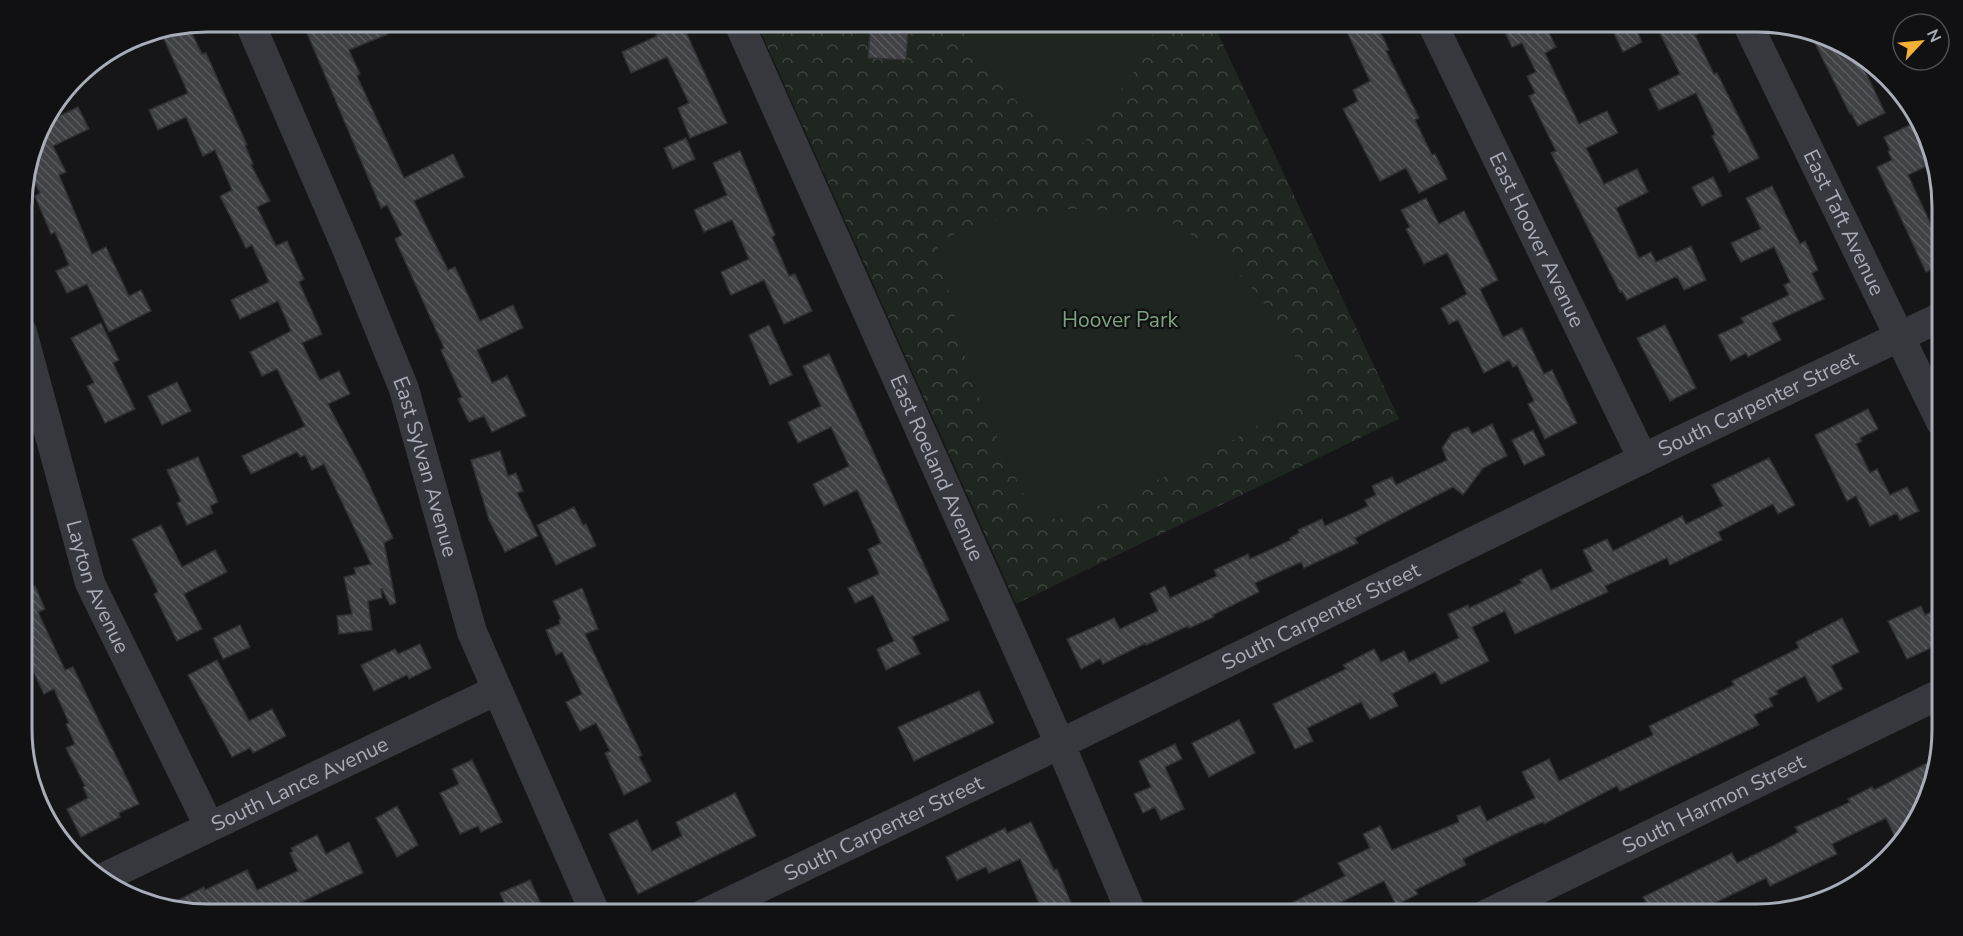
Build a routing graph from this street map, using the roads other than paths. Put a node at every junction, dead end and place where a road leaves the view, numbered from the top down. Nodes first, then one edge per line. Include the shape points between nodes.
1 (254, 32) edge
2 (743, 32) edge
3 (1436, 32) edge
4 (1751, 32) edge
5 (1932, 321) edge
6 (1900, 336) junction
7 (32, 369) edge
8 (1932, 403) edge
9 (1643, 459) junction
10 (496, 690) junction
11 (1932, 698) edge
12 (1060, 744) junction
13 (209, 826) junction
14 (110, 875) edge
15 (591, 904) edge
16 (725, 904) edge
17 (1127, 904) edge
18 (1508, 904) edge

1 - 10 street, East Sylvan Avenue via 398,373 465,611
2 - 12 street, East Roeland Avenue
3 - 9 street, East Hoover Avenue
4 - 6 street, East Taft Avenue
5 - 6 street, South Carpenter Street
6 - 8 street, East Taft Avenue
6 - 9 street, South Carpenter Street
7 - 13 street, Layton Avenue via 90,583
9 - 12 street, South Carpenter Street
10 - 13 street, South Lance Avenue
10 - 15 street, East Sylvan Avenue
11 - 18 street, South Harmon Street
12 - 16 street, South Carpenter Street
12 - 17 street, East Roeland Avenue
13 - 14 street, South Lance Avenue

